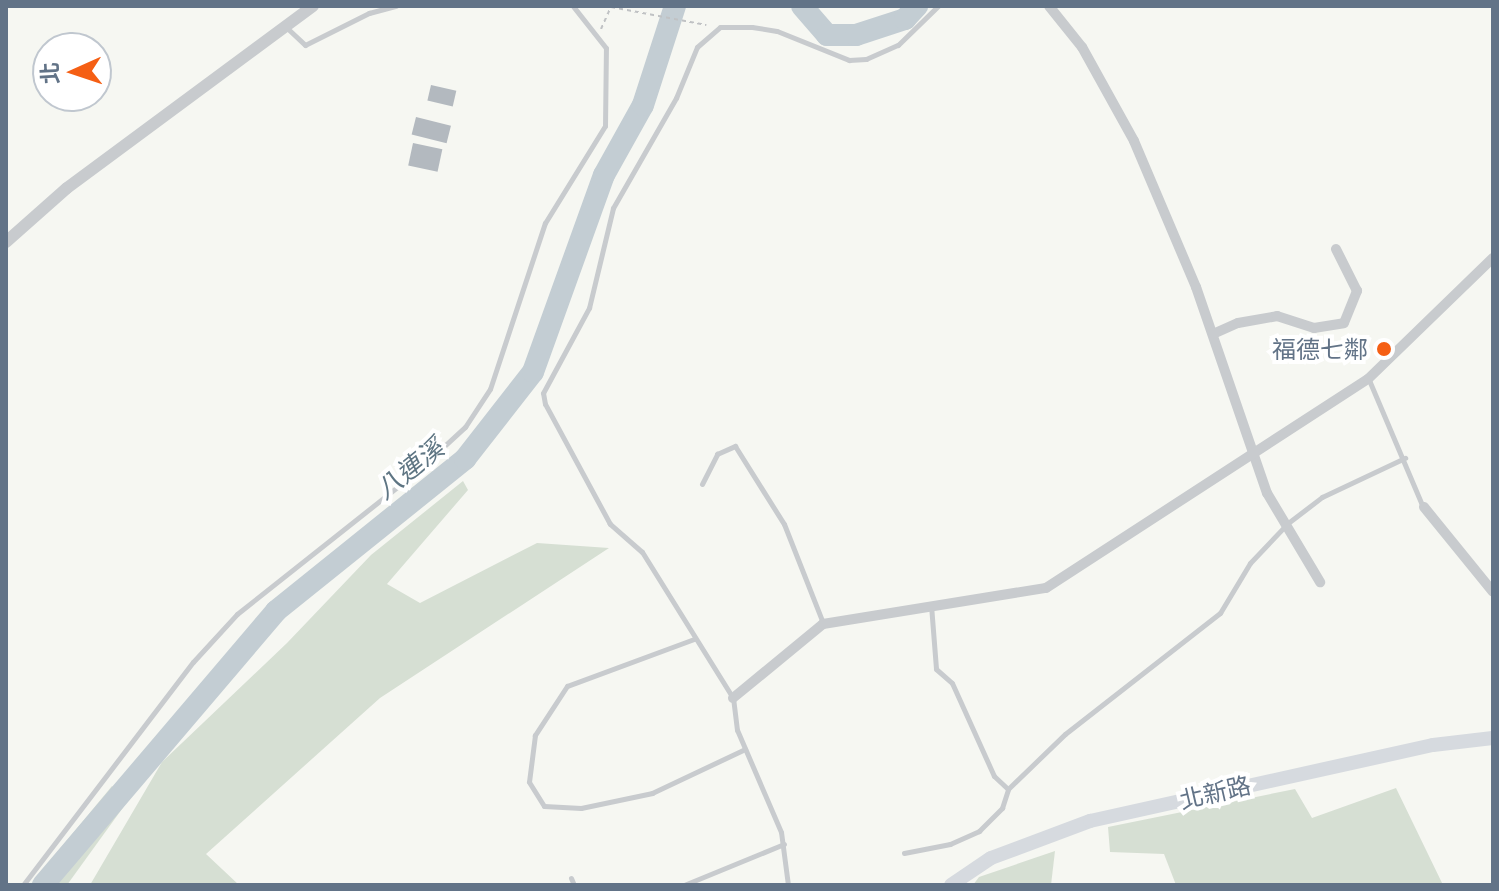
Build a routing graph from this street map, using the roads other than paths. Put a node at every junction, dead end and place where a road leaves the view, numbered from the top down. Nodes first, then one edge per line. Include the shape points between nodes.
1 (313, 6) edge
2 (396, 6) edge
3 (573, 6) edge
4 (938, 6) edge
5 (1049, 6) edge
6 (286, 27) junction
7 (6, 242) edge
8 (1336, 249) dead end
9 (1493, 258) edge
10 (1213, 334) junction
11 (1368, 379) junction
12 (1253, 454) junction
13 (1405, 458) junction
14 (702, 484) dead end
15 (1424, 507) joint
16 (1288, 523) junction
17 (1320, 582) dead end
18 (1493, 592) edge
19 (931, 603) junction
20 (823, 624) junction
21 (694, 639) junction
22 (733, 698) junction
23 (1493, 738) edge
24 (745, 749) junction
25 (1008, 789) junction
26 (784, 844) junction
27 (904, 853) dead end
28 (23, 885) edge
29 (684, 885) edge
30 (788, 885) edge
31 (951, 885) edge

1 - 6 street
2 - 6 lane via 369,13 305,45
3 - 28 lane via 606,48 605,126 545,223 490,389 465,427 416,472 237,614 193,662
4 - 21 lane via 898,45 866,59 849,60 777,31 720,27 697,47 676,98 613,208 589,308 543,393 545,404 610,524 642,552
5 - 10 street via 1082,47 1134,141
6 - 7 street via 67,188
8 - 10 street via 1356,279 1357,291 1344,323 1314,328 1277,316
9 - 11 street
10 - 12 street
11 - 12 street
11 - 13 lane
12 - 16 street via 1267,493
12 - 19 street via 1046,588
13 - 15 lane
13 - 16 lane via 1322,497
14 - 20 lane via 717,454 735,446 784,524
15 - 18 street
16 - 17 street
16 - 25 lane via 1250,563 1220,613 1122,693 1102,703
19 - 20 street
19 - 25 lane via 936,669 952,683 994,776
20 - 22 street
21 - 22 lane
21 - 24 lane via 567,686 535,735 529,782 544,806 581,808 652,793
22 - 24 lane
23 - 31 main road, 北新路 via 1433,745 1090,821 1003,852
24 - 26 lane
25 - 27 lane via 1002,808 979,831 950,844
26 - 29 lane
26 - 30 lane

